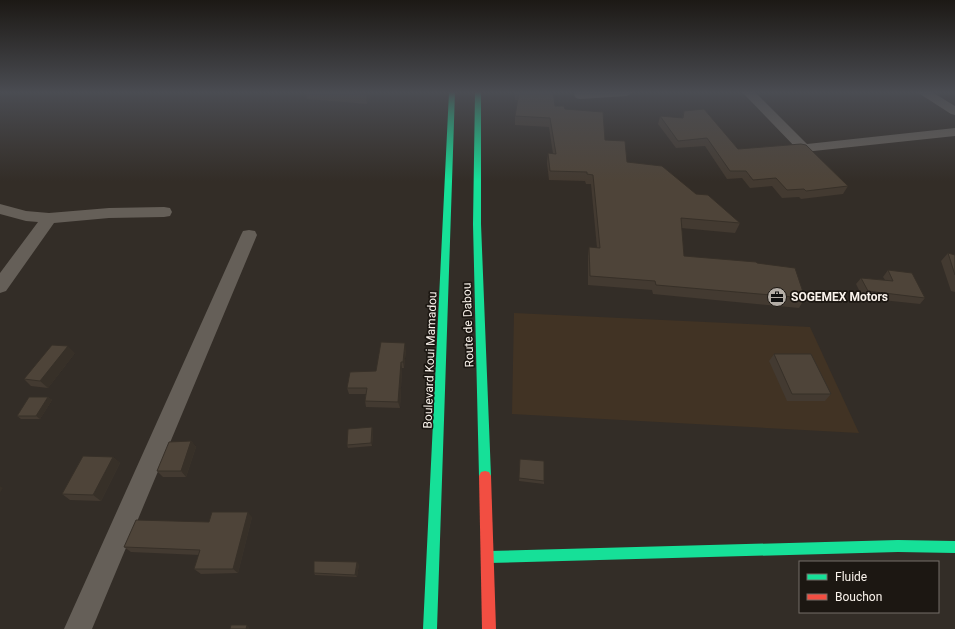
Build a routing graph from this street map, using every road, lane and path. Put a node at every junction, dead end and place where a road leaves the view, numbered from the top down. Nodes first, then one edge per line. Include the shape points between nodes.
1 (451, 121) edge
2 (478, 121) edge
3 (777, 121) edge
4 (955, 132) edge
5 (0, 208) edge
6 (164, 212) dead end
7 (49, 218) junction
8 (249, 235) dead end
9 (0, 286) edge
10 (955, 546) edge
11 (488, 557) junction
12 (78, 629) edge
13 (430, 629) edge
14 (489, 629) edge

1 - 13 main road, Boulevard Koui Mamadou
2 - 11 main road, Route de Dabou via 477,224
3 - 4 street via 804,148
5 - 7 street via 26,216
6 - 7 street
7 - 9 street
8 - 12 street
10 - 11 main road
11 - 14 main road

